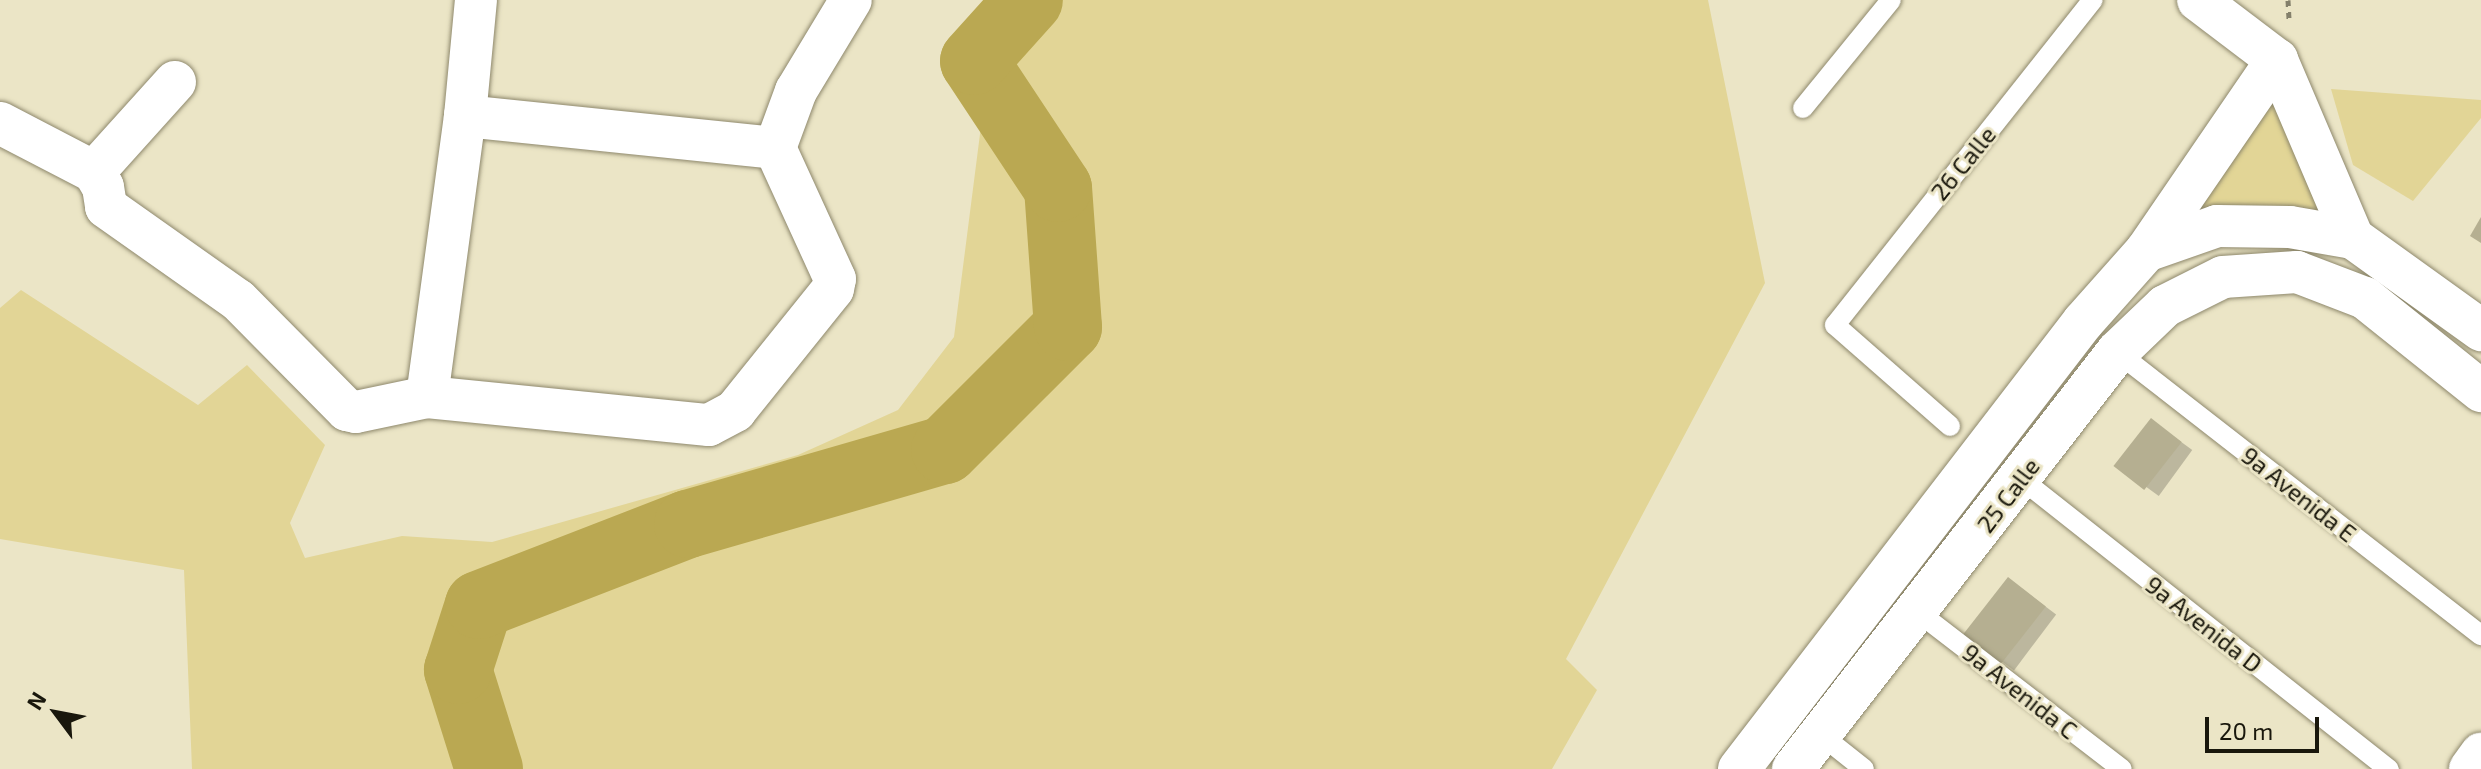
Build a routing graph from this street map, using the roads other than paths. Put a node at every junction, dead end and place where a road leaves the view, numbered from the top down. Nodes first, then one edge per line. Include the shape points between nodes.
1 (476, 0) edge
2 (851, 0) edge
3 (1891, 0) edge
4 (2093, 0) edge
5 (2198, 0) edge
6 (2277, 60) junction
7 (175, 82) dead end
8 (1803, 108) dead end
9 (465, 116) junction
10 (0, 123) edge
11 (775, 148) junction
12 (94, 172) junction
13 (2353, 238) junction
14 (2146, 251) junction
15 (2481, 330) edge
16 (2117, 352) junction
17 (2481, 391) edge
18 (427, 397) junction
19 (1950, 426) dead end
20 (2020, 478) junction
21 (1948, 499) junction
22 (1984, 526) junction
23 (1918, 612) junction
24 (2481, 635) edge
25 (1820, 734) junction
26 (2481, 754) edge
27 (1739, 769) edge
28 (1793, 769) edge
29 (1864, 769) edge
30 (2122, 769) edge
31 (2389, 769) edge
32 (2470, 769) edge

1 - 9 street
2 - 11 street via 796,91
3 - 8 lane
4 - 19 lane, 26 Calle via 1835,328
5 - 6 street
6 - 13 street
6 - 14 street, 25 Calle
7 - 12 street
9 - 11 street
9 - 18 street
10 - 12 street
11 - 18 street via 835,279 827,299 735,411 709,425
12 - 18 street via 106,207 238,300 347,410
13 - 14 street, 25 Calle via 2290,227 2217,226
13 - 15 street
14 - 21 street, 25 Calle via 2083,322
16 - 17 street, 25 Calle via 2165,306 2223,277 2297,272 2365,298
16 - 20 street, 25 Calle
16 - 24 lane, 9a Avenida E
20 - 22 street, 25 Calle
20 - 31 lane, 9a Avenida D
21 - 22 street
21 - 27 street, 25 Calle
22 - 23 street, 25 Calle
23 - 25 street, 25 Calle
23 - 30 lane, 9a Avenida C
25 - 28 street, 25 Calle
25 - 29 lane
26 - 32 street

